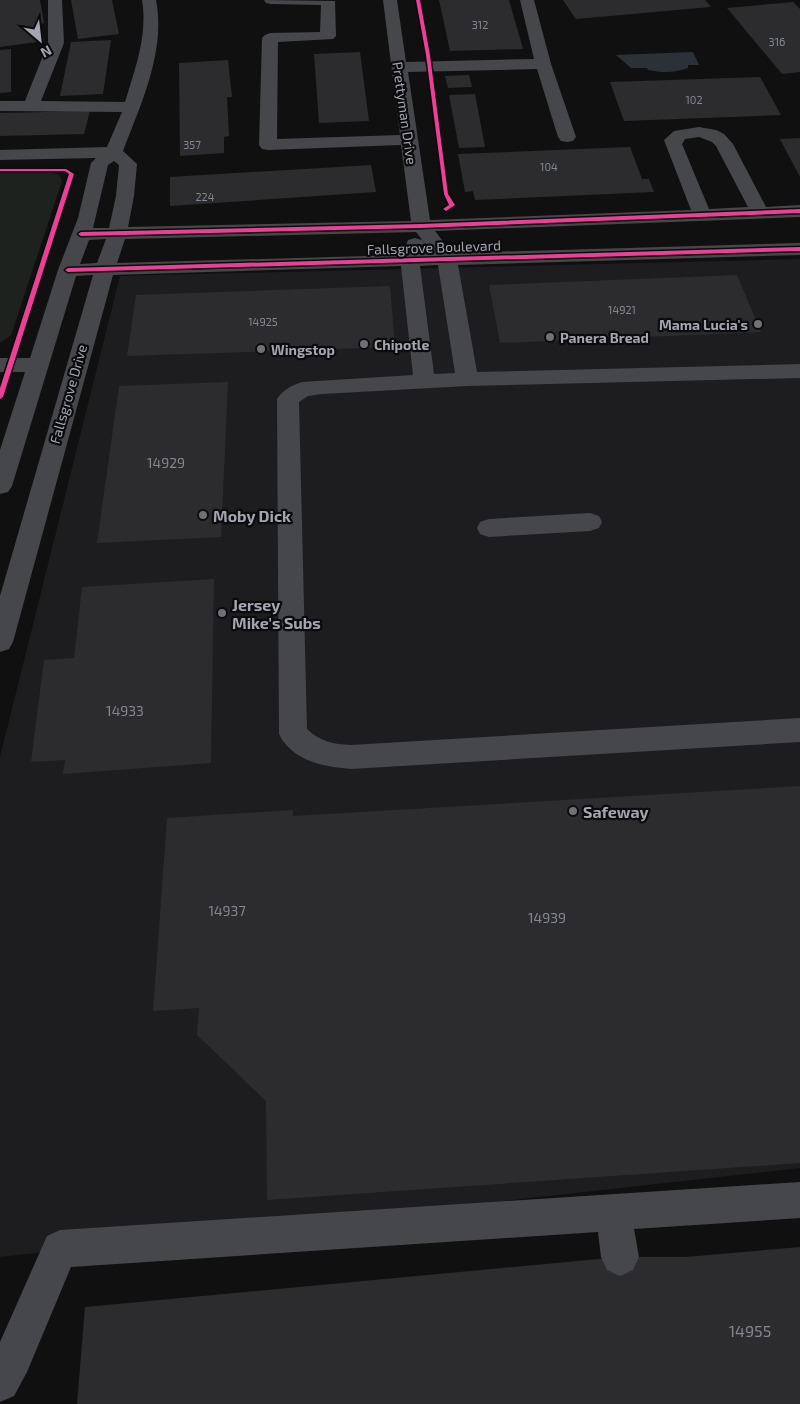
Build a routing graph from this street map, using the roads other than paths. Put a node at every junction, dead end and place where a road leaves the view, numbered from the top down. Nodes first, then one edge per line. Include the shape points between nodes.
1 (55, 0) edge
2 (149, 0) edge
3 (271, 0) edge
4 (390, 0) edge
5 (527, 0) edge
6 (543, 64) junction
7 (399, 67) junction
8 (0, 106) edge
9 (31, 106) junction
10 (132, 107) junction
11 (567, 137) dead end
12 (408, 140) junction
13 (114, 152) junction
14 (0, 155) edge
15 (800, 211) edge
16 (760, 213) junction
17 (702, 215) junction
18 (421, 226) junction
19 (81, 234) junction
20 (118, 234) junction
21 (800, 249) edge
22 (447, 259) junction
23 (410, 260) junction
24 (105, 269) junction
25 (68, 270) junction
26 (0, 365) edge
27 (38, 365) junction
28 (800, 371) edge
29 (467, 379) junction
30 (424, 381) junction
31 (0, 486) edge
32 (590, 522) dead end
33 (489, 528) dead end
34 (0, 642) edge
35 (800, 730) edge
36 (800, 1200) edge
37 (613, 1212) junction
38 (620, 1257) dead end
39 (0, 1382) edge

1 - 9 street via 56,43
2 - 10 street via 152,17 150,44
3 - 12 street via 328,1 328,36 270,38 268,145
4 - 7 street, Prettyman Drive
5 - 6 street
6 - 7 street
6 - 11 street
7 - 12 street, Prettyman Drive
8 - 9 street
9 - 10 street
10 - 13 street
12 - 18 street, Prettyman Drive
13 - 14 street
13 - 19 street via 100,163
13 - 20 street, Fallsgrove Drive via 128,164 127,190
15 - 16 street, Fallsgrove Boulevard
16 - 17 street, Fallsgrove Boulevard
16 - 17 street via 724,144 710,134 690,132 680,135 673,144
17 - 18 street, Fallsgrove Boulevard
18 - 20 street, Fallsgrove Boulevard
18 - 22 street
18 - 23 street
19 - 20 street, Fallsgrove Boulevard
19 - 25 street
20 - 24 street, Fallsgrove Drive
21 - 22 street, Fallsgrove Boulevard
22 - 23 street, Fallsgrove Boulevard
22 - 29 street
23 - 24 street, Fallsgrove Boulevard
23 - 30 street
24 - 25 street, Fallsgrove Boulevard
24 - 34 street, Fallsgrove Drive
25 - 27 street
26 - 27 street
27 - 31 street
28 - 29 street
29 - 30 street
30 - 35 street via 302,389 288,399 293,734 306,747 324,755 351,757
32 - 33 street
36 - 37 street
37 - 38 street
37 - 39 street via 60,1249

